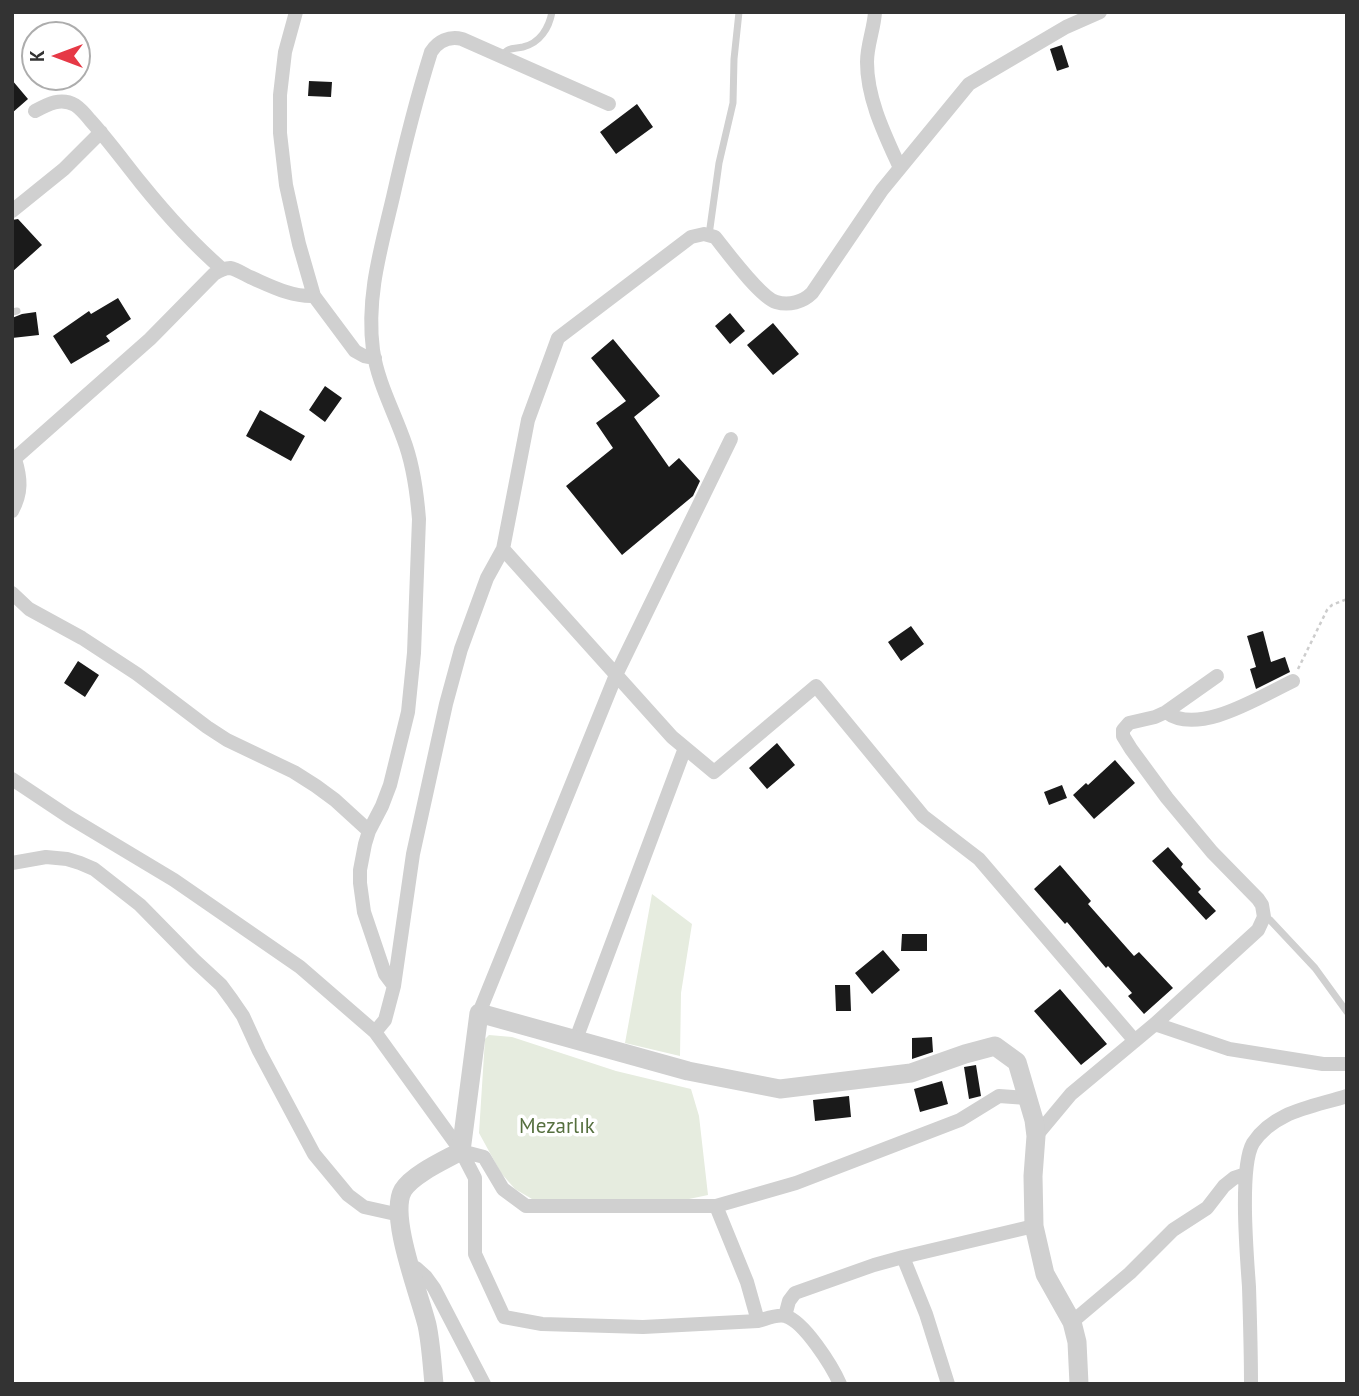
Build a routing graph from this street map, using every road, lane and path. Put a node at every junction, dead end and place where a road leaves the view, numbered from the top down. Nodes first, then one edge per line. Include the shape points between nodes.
1 (296, 12) edge
2 (552, 12) edge
3 (739, 12) edge
4 (875, 12) edge
5 (1100, 12) edge
6 (502, 56) junction
7 (609, 104) dead end
8 (35, 111) dead end
9 (101, 132) junction
10 (900, 168) junction
11 (12, 211) edge
12 (709, 235) junction
13 (222, 269) junction
14 (314, 296) junction
15 (375, 358) junction
16 (731, 439) dead end
17 (13, 460) edge
18 (12, 511) edge
19 (503, 550) junction
20 (12, 593) edge
21 (1347, 599) edge
22 (616, 675) junction
23 (1217, 676) dead end
24 (1293, 681) joint
25 (1166, 712) junction
26 (685, 748) junction
27 (12, 779) edge
28 (369, 831) junction
29 (15, 858) edge
30 (1264, 917) junction
31 (394, 986) junction
32 (1347, 1012) edge
33 (479, 1013) junction
34 (1155, 1024) junction
35 (375, 1032) junction
36 (576, 1039) junction
37 (1135, 1041) junction
38 (1347, 1065) edge
39 (1347, 1096) edge
40 (1027, 1098) junction
41 (1036, 1136) junction
42 (461, 1151) junction
43 (1246, 1174) junction
44 (716, 1206) junction
45 (400, 1216) junction
46 (1034, 1226) junction
47 (903, 1257) junction
48 (409, 1268) junction
49 (785, 1316) junction
50 (758, 1321) junction
51 (1072, 1322) junction
52 (434, 1384) edge
53 (484, 1384) edge
54 (839, 1384) edge
55 (948, 1384) edge
56 (1079, 1384) edge
57 (1251, 1384) edge

1 - 14 street via 285,52 279,134 292,218
2 - 6 lane via 541,37 508,49
3 - 12 lane via 733,103
4 - 10 street via 868,75 877,117
5 - 10 street via 969,83
6 - 7 street
6 - 15 street via 456,37 444,40 431,52 375,272 371,313
8 - 9 street via 56,102 70,103
9 - 11 street
9 - 13 street via 175,223
10 - 12 street via 806,299 775,302
12 - 19 street via 691,237 558,338 528,420
13 - 14 street via 293,294
13 - 17 street
14 - 15 street via 355,352
15 - 28 street via 411,463 419,539 408,712 390,785
16 - 22 street
17 - 18 street via 20,488
19 - 22 street
19 - 31 street via 487,578 446,704 413,854
20 - 28 street via 29,609 82,638 227,740 316,786
21 - 24 path via 1326,610
22 - 26 street
22 - 33 street
23 - 25 street
24 - 25 street via 1217,716 1189,720
25 - 30 street via 1129,723 1123,736 1167,798 1258,899
26 - 36 street
26 - 37 street via 714,772 816,686 923,816 979,859
27 - 35 street via 174,880 300,967
28 - 31 street via 360,870 361,898 385,974
29 - 45 street via 80,863 140,905 232,1000 314,1154 348,1195 364,1206
30 - 32 lane via 1315,968
30 - 34 street via 1258,930
31 - 35 street via 385,1020
33 - 36 street
33 - 42 street
34 - 37 street
34 - 38 street via 1229,1049
35 - 42 street
36 - 40 street via 688,1071 780,1089 911,1073 995,1046 1017,1062
37 - 41 street via 1071,1094
39 - 43 street via 1295,1111 1268,1127 1252,1144
40 - 41 street
40 - 44 street via 999,1096 960,1120 796,1183
41 - 46 street
42 - 44 street via 484,1157 503,1189 526,1206
42 - 45 street via 406,1186
42 - 50 street via 475,1178 475,1254 504,1317 542,1324 643,1326
43 - 51 street via 1224,1186 1207,1209 1172,1230
43 - 57 street
44 - 50 street
45 - 48 street
46 - 47 street
46 - 51 street via 1045,1274
47 - 49 street via 795,1293
47 - 55 street
48 - 52 street via 427,1326
48 - 53 street via 421,1272 433,1288
49 - 50 street
49 - 54 street via 823,1351
51 - 56 street

